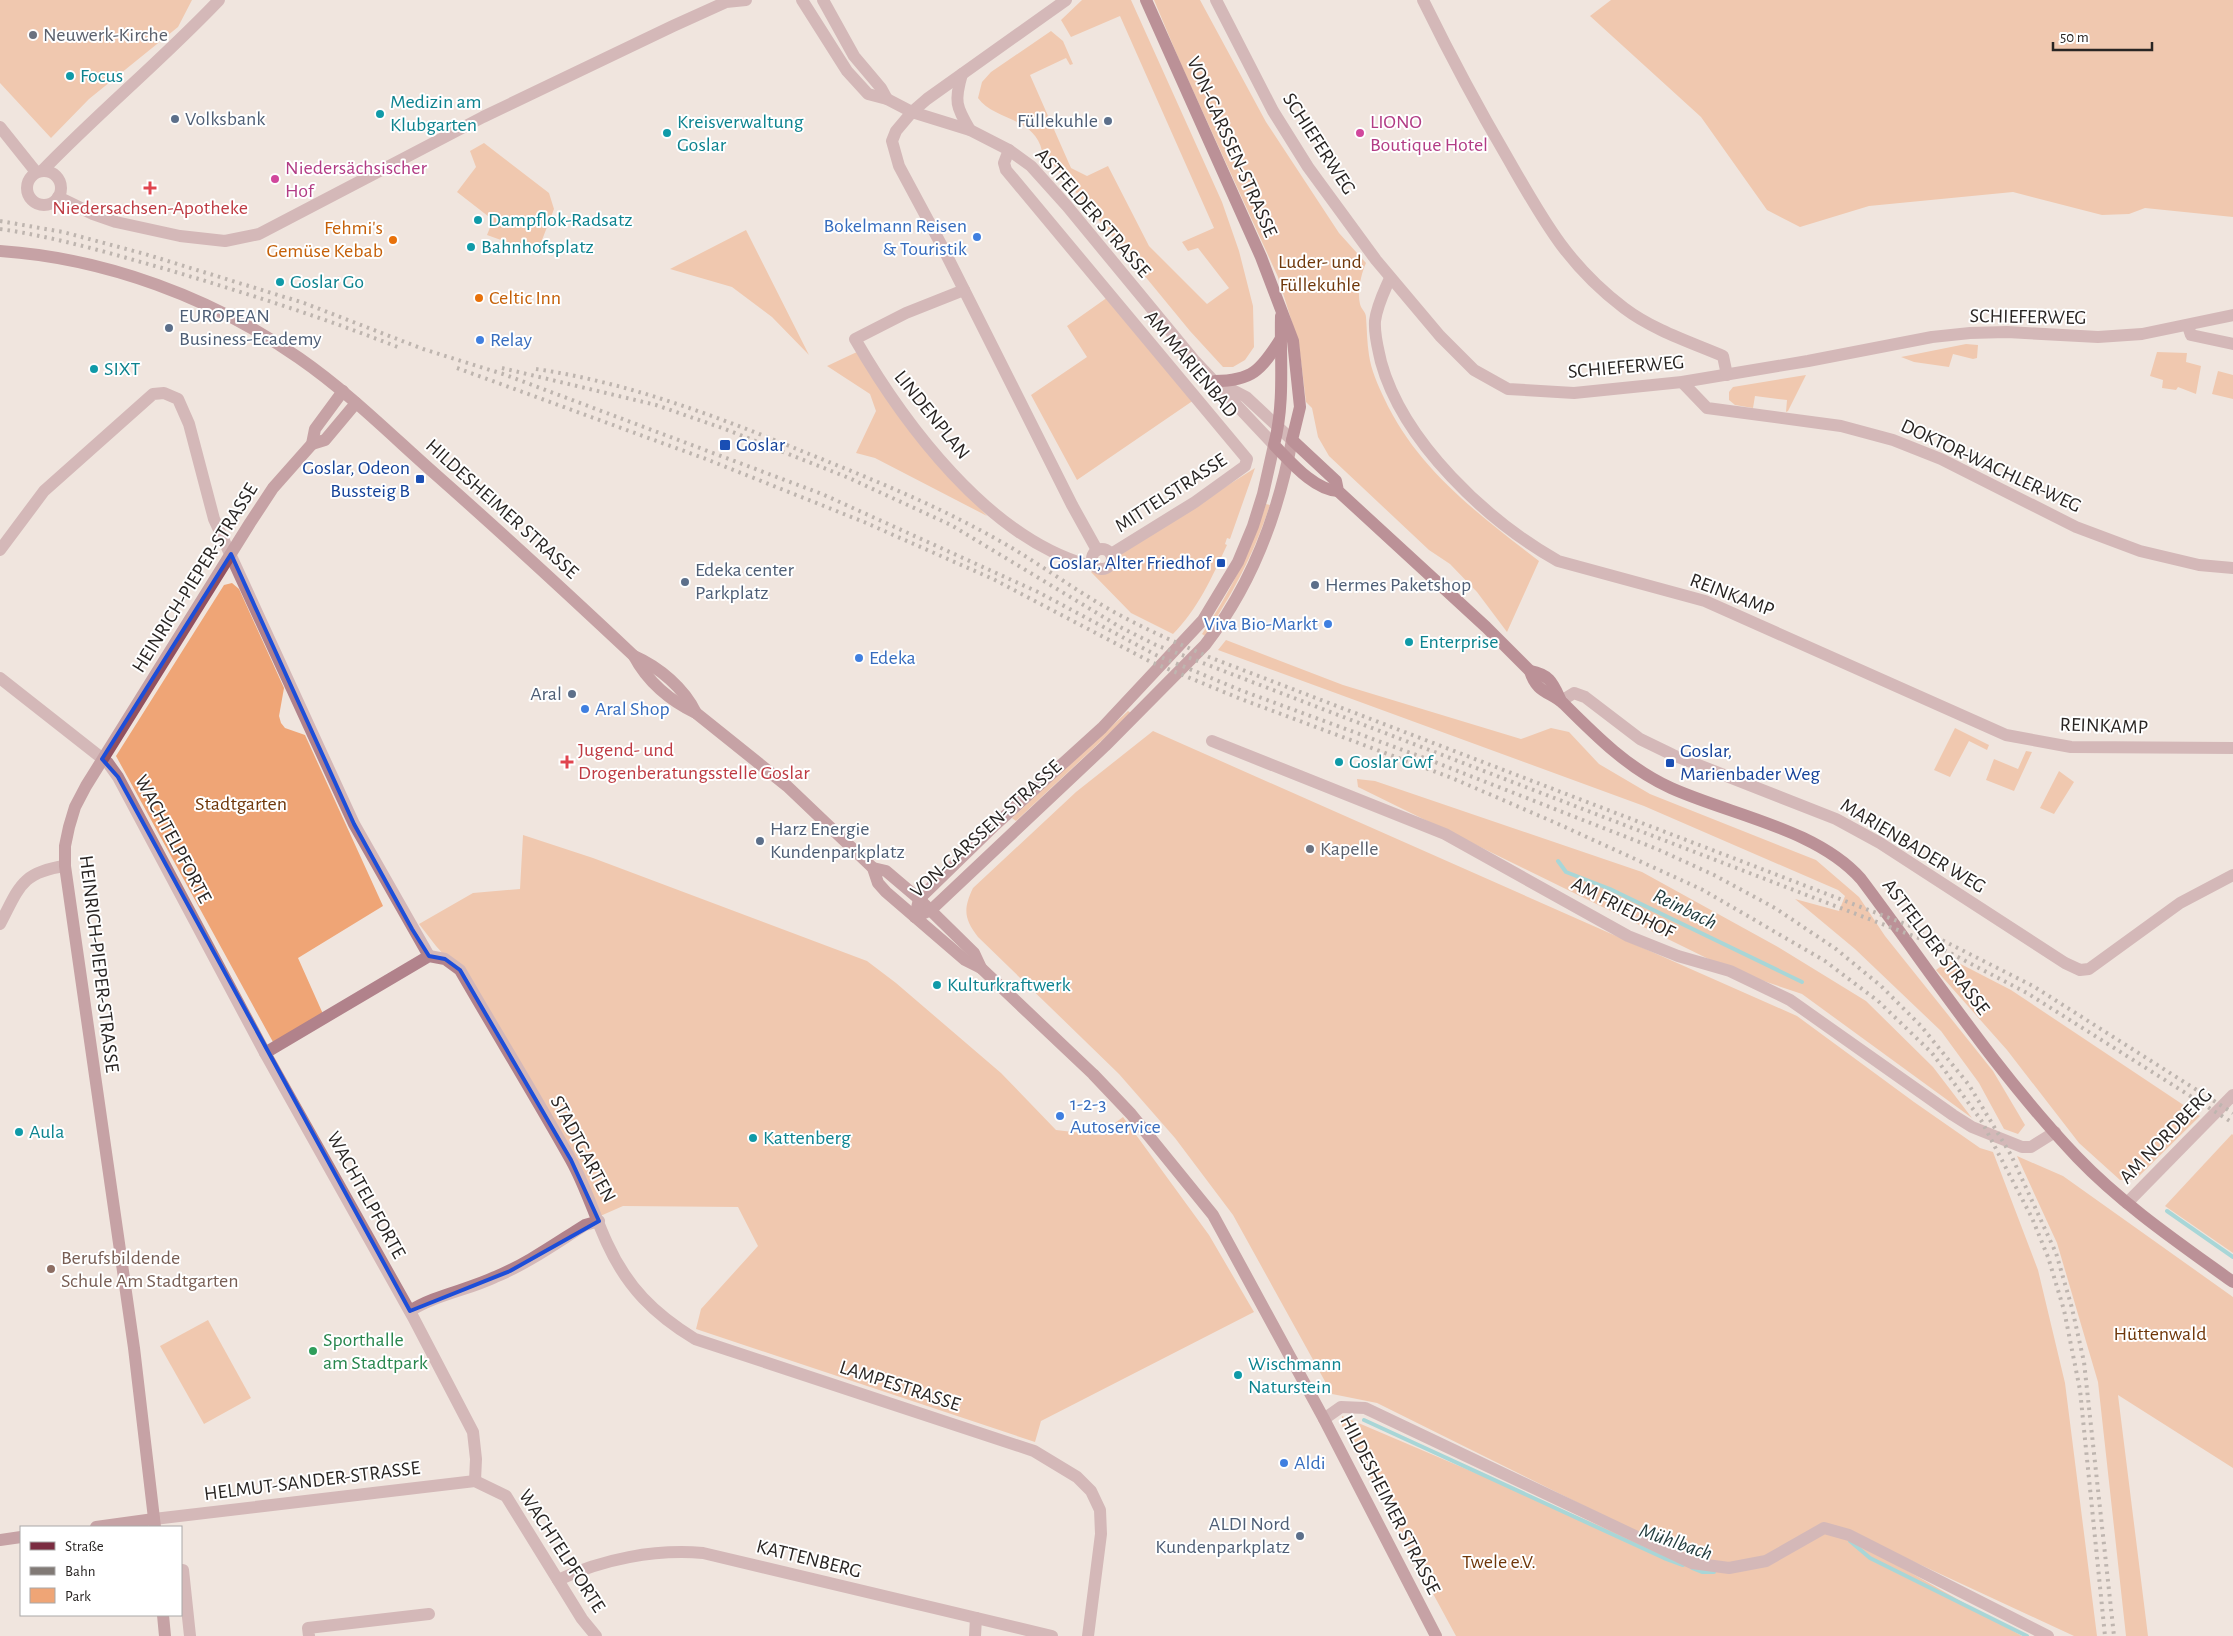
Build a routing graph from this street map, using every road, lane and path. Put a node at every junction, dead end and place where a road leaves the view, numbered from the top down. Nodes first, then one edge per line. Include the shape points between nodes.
1 (219, 0) edge
2 (746, 0) edge
3 (802, 0) edge
4 (823, 0) edge
5 (1066, 0) edge
6 (1146, 0) edge
7 (1216, 0) edge
8 (1423, 0) edge
9 (727, 1) edge
10 (962, 74) junction
11 (887, 99) junction
12 (912, 112) junction
13 (0, 127) edge
14 (970, 130) junction
15 (1010, 150) junction
16 (39, 172) junction
17 (58, 197) junction
18 (0, 251) edge
19 (1390, 278) junction
20 (964, 290) junction
21 (1281, 311) junction
22 (2233, 315) edge
23 (2188, 326) junction
24 (1280, 340) junction
25 (2233, 344) edge
26 (1727, 375) junction
27 (1215, 381) junction
28 (1682, 382) junction
29 (343, 391) junction
30 (356, 403) junction
31 (1279, 426) junction
32 (1292, 440) junction
33 (312, 444) junction
34 (1274, 445) junction
35 (1247, 460) joint
36 (1288, 460) junction
37 (1338, 490) junction
38 (0, 550) edge
39 (1097, 550) junction
40 (231, 554) junction
41 (1111, 554) junction
42 (1092, 563) junction
43 (2233, 568) edge
44 (0, 678) edge
45 (1561, 701) junction
46 (1212, 741) dead end
47 (2233, 748) edge
48 (102, 759) junction
49 (65, 866) junction
50 (873, 868) junction
51 (2233, 875) edge
52 (919, 899) junction
53 (931, 910) junction
54 (915, 917) junction
55 (0, 924) edge
56 (428, 956) junction
57 (981, 968) junction
58 (265, 1053) junction
59 (2233, 1095) edge
60 (2054, 1132) junction
61 (2127, 1203) junction
62 (599, 1221) junction
63 (2233, 1282) edge
64 (410, 1311) junction
65 (1324, 1419) junction
66 (474, 1482) junction
67 (154, 1523) edge
68 (110, 1526) edge
69 (20, 1537) edge
70 (0, 1540) edge
71 (182, 1570) edge
72 (558, 1580) junction
73 (429, 1614) dead end
74 (163, 1616) edge
75 (976, 1618) junction
76 (165, 1636) edge
77 (190, 1636) edge
78 (309, 1636) edge
79 (596, 1636) edge
80 (975, 1636) edge
81 (1052, 1636) edge
82 (1088, 1636) edge
83 (1436, 1636) edge
84 (2048, 1636) edge

1 - 16 street via 184,37
2 - 9 street
3 - 11 street, ASTFELDER STRASSE via 856,83 868,94
4 - 11 street, ASTFELDER STRASSE via 854,56
5 - 10 street
6 - 21 main road, VON-GARSSEN-STRASSE via 1261,257
7 - 19 street, SCHIEFERWEG via 1273,111 1308,167
8 - 26 street via 1476,103 1544,223 1572,261 1626,309 1662,330 1723,356
9 - 17 street via 483,117 259,234 224,241 180,236 100,217
10 - 12 street
10 - 14 street via 956,104
11 - 12 street, ASTFELDER STRASSE
12 - 14 street, ASTFELDER STRASSE
12 - 20 street via 896,131 892,141 894,154
13 - 16 street
14 - 15 street, ASTFELDER STRASSE
15 - 27 street, ASTFELDER STRASSE via 1031,166 1061,199 1176,339
15 - 35 street, AM MARIENBAD via 1004,163 1006,170
16 - 17 street via 49,171 59,179 61,191
16 - 17 street via 28,183 30,197 44,205
18 - 29 street, HILDESHEIMER STRASSE via 64,260 110,271 194,300 276,343
19 - 28 street, SCHIEFERWEG via 1474,370 1508,389 1574,393
19 - 47 street, REINKAMP via 1379,302 1375,321 1376,341 1386,379 1405,419 1431,455 1469,495 1558,561 1705,601 2006,735 2071,747
20 - 39 street
20 - 42 street, LINDENPLAN via 906,313 855,339 878,379 915,431 969,489 1012,528 1049,551 1087,565
21 - 24 main road, VON-GARSSEN-STRASSE
21 - 32 main road, VON-GARSSEN-STRASSE via 1293,341 1299,385 1300,408
22 - 23 street, SCHIEFERWEG
23 - 25 street via 2191,335
23 - 26 street, SCHIEFERWEG via 2098,337 2007,332 1932,337
24 - 27 main road via 1264,365 1253,374 1231,381
24 - 31 main road, VON-GARSSEN-STRASSE
26 - 28 street, SCHIEFERWEG
27 - 31 street, ASTFELDER STRASSE via 1246,397
27 - 34 street, ASTFELDER STRASSE
28 - 43 street, DOKTOR-WACHLER-WEG via 1706,408 1841,426 1893,440 1941,460 2076,527 2140,551 2199,565
29 - 30 street, HILDESHEIMER STRASSE
29 - 33 street, HEINRICH-PIEPER-STRASSE via 315,429
30 - 33 street, HEINRICH-PIEPER-STRASSE via 325,440
30 - 50 street, HILDESHEIMER STRASSE via 490,521 634,656 650,664 689,697 696,713 787,786
31 - 32 street, ASTFELDER STRASSE
31 - 34 main road, VON-GARSSEN-STRASSE
32 - 36 street, VON-GARSSEN-STRASSE
32 - 37 main road, ASTFELDER STRASSE via 1336,480
33 - 40 street, HEINRICH-PIEPER-STRASSE via 273,488
34 - 36 main road, ASTFELDER STRASSE
34 - 52 street, VON-GARSSEN-STRASSE via 1253,526 1238,562 1203,620 1102,728
35 - 41 street, MITTELSTRASSE via 1245,466 1195,502
36 - 37 main road, ASTFELDER STRASSE via 1327,490
36 - 53 street, VON-GARSSEN-STRASSE via 1280,498 1253,569 1217,630 1105,746
37 - 45 main road, ASTFELDER STRASSE via 1530,672 1547,677
38 - 40 street via 44,491 159,392 178,399 189,424 214,520
39 - 41 street via 1105,549
39 - 42 street via 1092,556
40 - 48 street, HEINRICH-PIEPER-STRASSE
40 - 56 street via 354,824
41 - 42 street, LINDENPLAN via 1112,562 1106,569 1098,569
44 - 48 street, WACHTELPFORTE
45 - 51 street, MARIENBADER WEG via 1574,693 1585,697 1640,739 1836,819 1880,843 2080,970 2089,969 2180,903
45 - 60 main road, ASTFELDER STRASSE via 1601,741 1642,772 1671,788 1814,844 1846,862
46 - 60 street, AM FRIEDHOF via 1445,834 1628,936 1730,972 1790,1000 1972,1127 2022,1147 2031,1146
48 - 49 street, HEINRICH-PIEPER-STRASSE via 75,807 65,846
48 - 58 street, WACHTELPFORTE via 118,777
49 - 55 street via 30,876 22,884
49 - 67 street, HEINRICH-PIEPER-STRASSE via 134,1348
50 - 52 street, HILDESHEIMER STRASSE via 886,871
50 - 54 street, HILDESHEIMER STRASSE via 878,883
52 - 53 street, HILDESHEIMER STRASSE
52 - 54 street, VON-GARSSEN-STRASSE
53 - 54 street, VON-GARSSEN-STRASSE
53 - 57 street, HILDESHEIMER STRASSE via 974,953
54 - 57 street, HILDESHEIMER STRASSE via 965,960
56 - 58 street
56 - 62 street, STADTGARTEN via 445,959 460,970 571,1160
57 - 65 street, HILDESHEIMER STRASSE via 1131,1114 1213,1216
58 - 64 street, WACHTELPFORTE
59 - 61 street, AM NORDBERG
60 - 61 main road, ASTFELDER STRASSE
61 - 63 main road, ASTFELDER STRASSE
62 - 64 street, STADTGARTEN via 510,1271
62 - 82 street, LAMPESTRASSE via 616,1261 648,1305 695,1339 1021,1446 1077,1477 1091,1492 1100,1510 1101,1534
64 - 66 street, WACHTELPFORTE via 473,1432
65 - 83 street, HILDESHEIMER STRASSE
65 - 84 street via 1341,1407 1365,1408 1692,1563 1729,1568 1766,1561 1824,1528 1849,1535
66 - 67 street, HELMUT-SANDER-STRASSE
66 - 72 street, WACHTELPFORTE via 506,1496
67 - 68 street
69 - 70 street
71 - 77 street
72 - 75 street, KATTENBERG via 579,1570 652,1553 678,1551 703,1554
72 - 79 street, WACHTELPFORTE
73 - 78 street via 308,1628
74 - 76 street
75 - 80 street
75 - 81 street, KATTENBERG

